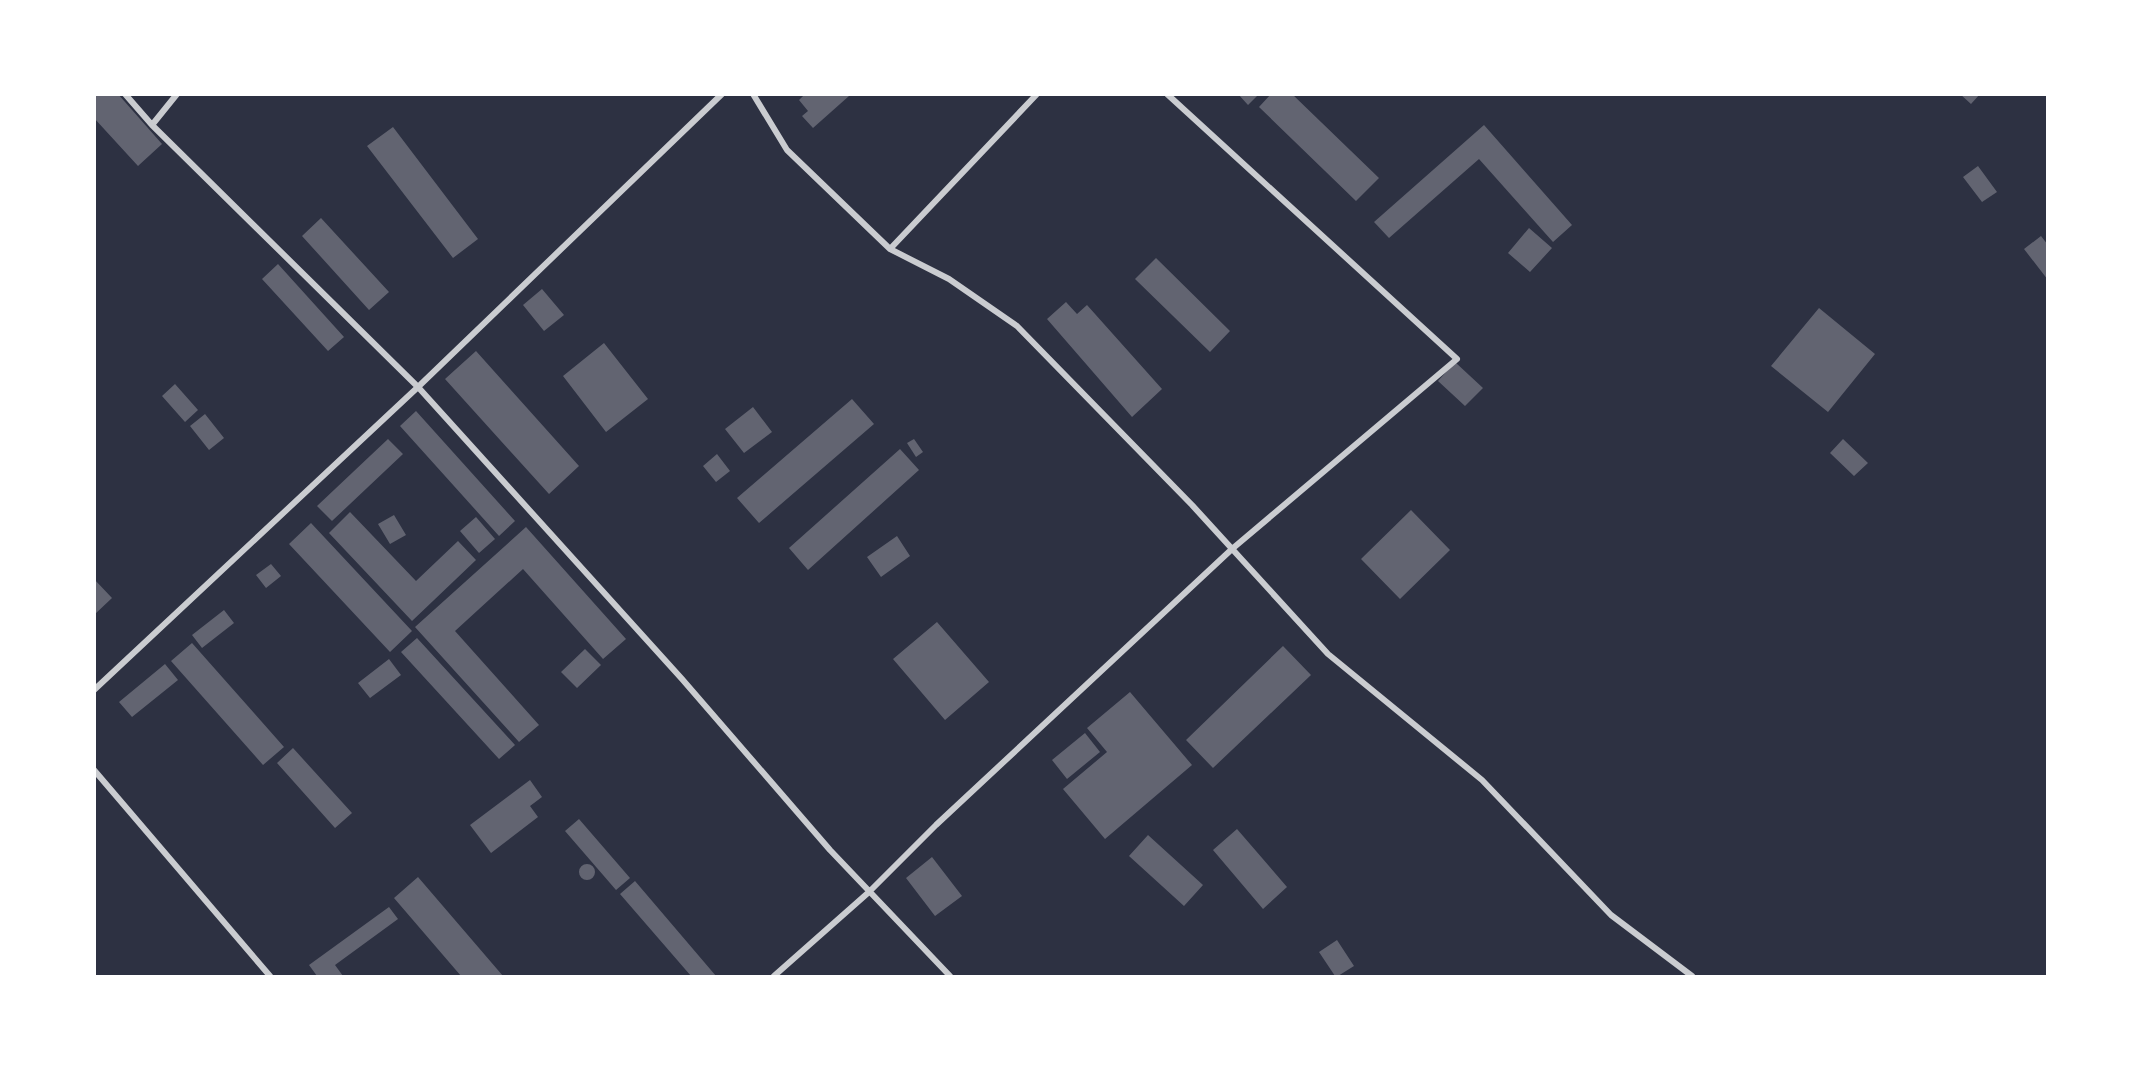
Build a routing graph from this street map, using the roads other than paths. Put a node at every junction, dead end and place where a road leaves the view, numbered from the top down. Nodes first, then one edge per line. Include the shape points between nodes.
1 (125, 94) edge
2 (177, 94) edge
3 (722, 94) edge
4 (753, 94) edge
5 (1037, 94) edge
6 (1167, 94) edge
7 (152, 125) junction
8 (890, 249) junction
9 (418, 387) junction
10 (1232, 549) junction
11 (94, 690) edge
12 (94, 770) edge
13 (869, 892) junction
14 (270, 976) edge
15 (774, 976) edge
16 (950, 976) edge
17 (1692, 976) edge

1 - 7 street
2 - 7 street
3 - 9 street
4 - 8 street via 787,150
5 - 8 street
6 - 10 street via 1457,359
7 - 9 street
8 - 10 street via 949,279 1017,326
9 - 11 street
9 - 13 street
10 - 13 street
10 - 17 street via 1328,654 1482,780 1611,915
12 - 14 street
13 - 15 street
13 - 16 street

